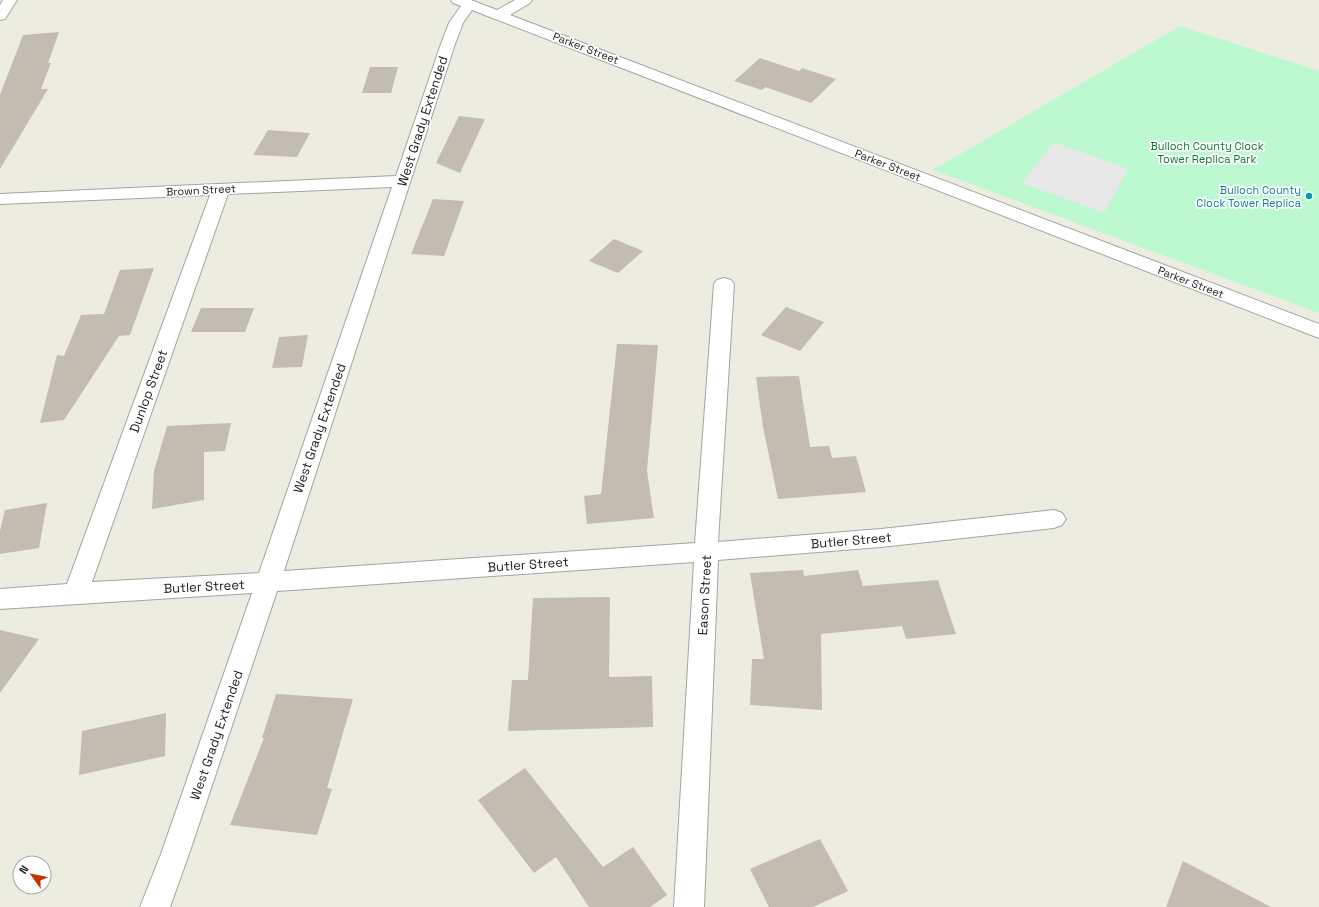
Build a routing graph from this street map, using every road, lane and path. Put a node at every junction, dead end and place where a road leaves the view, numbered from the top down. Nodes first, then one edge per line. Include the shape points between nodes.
1 (10, 0) edge
2 (525, 0) edge
3 (463, 2) edge
4 (499, 15) junction
5 (0, 16) edge
6 (402, 181) junction
7 (221, 189) junction
8 (0, 199) edge
9 (724, 284) dead end
10 (1319, 331) edge
11 (1054, 519) dead end
12 (706, 552) junction
13 (268, 582) junction
14 (76, 593) junction
15 (0, 599) edge
16 (155, 907) edge
17 (689, 907) edge

1 - 5 street
2 - 4 street
3 - 4 street, Parker Street
3 - 6 street, West Grady Extended
4 - 10 street, Parker Street
6 - 7 street, Brown Street
6 - 13 street, West Grady Extended
7 - 8 street, Brown Street
7 - 14 street, Dunlop Street
9 - 12 street, Eason Street
11 - 12 street, Butler Street via 881,538
12 - 13 street, Butler Street
12 - 17 street, Eason Street
13 - 14 street, Butler Street
13 - 16 street, West Grady Extended
14 - 15 street, Butler Street

